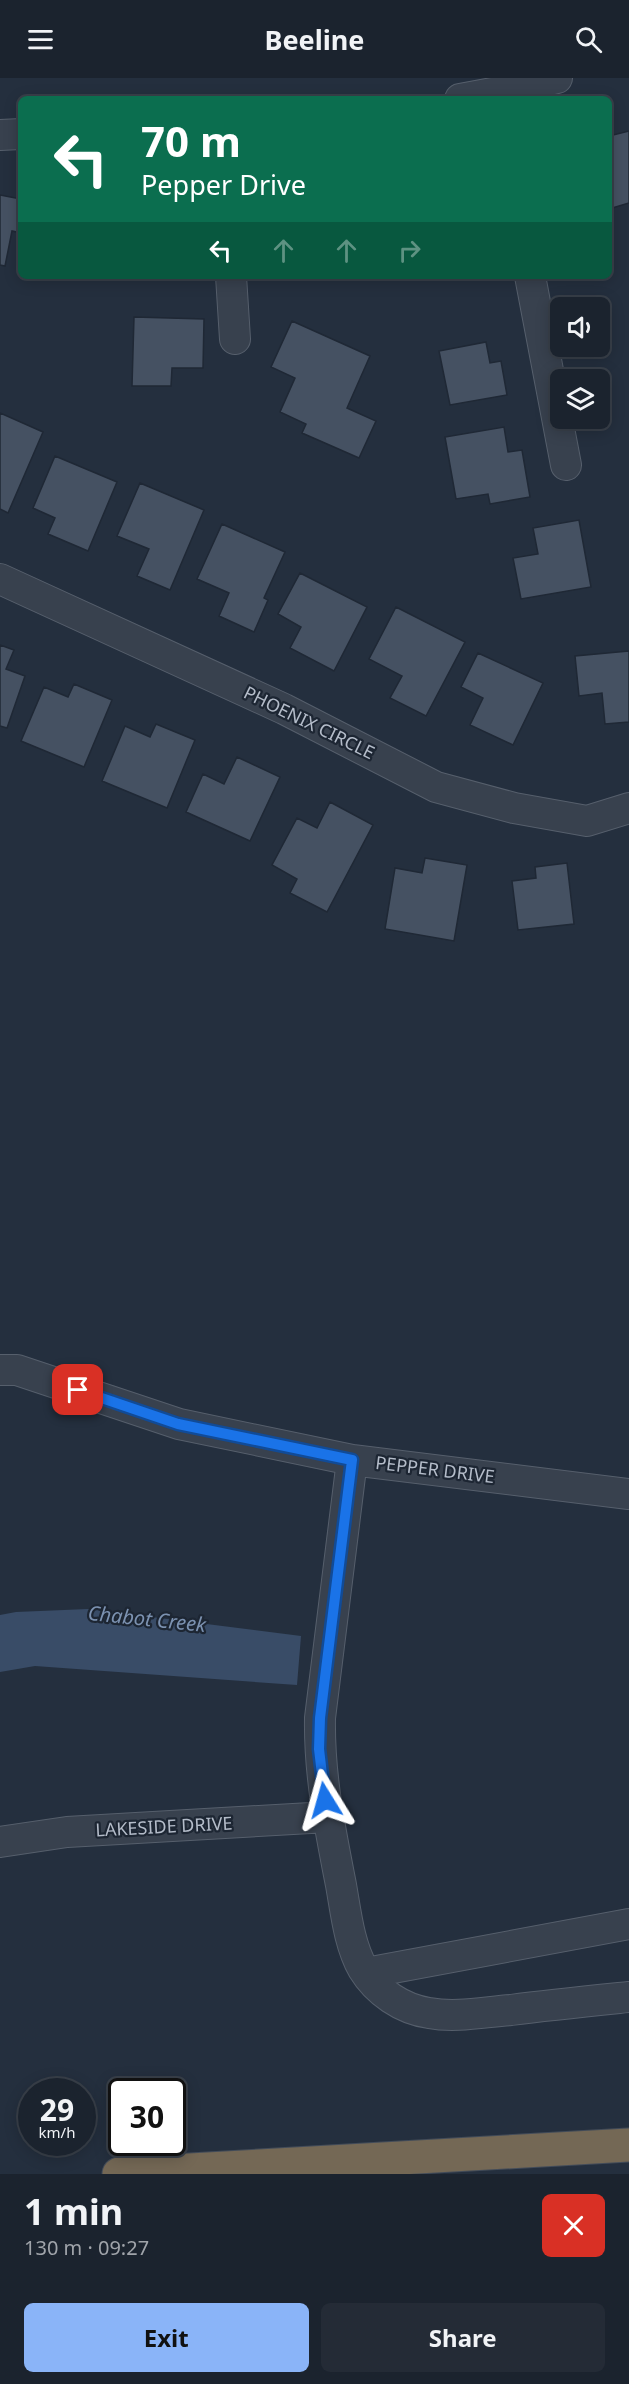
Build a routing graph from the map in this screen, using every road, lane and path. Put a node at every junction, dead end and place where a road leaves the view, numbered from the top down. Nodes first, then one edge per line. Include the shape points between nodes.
1 (557, 78) edge
2 (498, 96) edge
3 (18, 134) edge
4 (0, 135) edge
5 (231, 279) edge
6 (531, 279) edge
7 (235, 339) dead end
8 (566, 465) dead end
9 (0, 579) edge
10 (629, 808) edge
11 (0, 1370) edge
12 (352, 1460) junction
13 (629, 1494) edge
14 (328, 1817) junction
15 (0, 1842) edge
16 (629, 1924) edge
17 (366, 1973) junction
18 (629, 1997) edge
19 (629, 2145) edge
20 (119, 2174) edge

1 - 2 street
3 - 4 street
5 - 7 street
6 - 8 street
9 - 10 street, PHOENIX CIRCLE via 284,709 436,787 514,808 587,821
11 - 12 street, PEPPER DRIVE via 17,1370 178,1424
12 - 13 street, PEPPER DRIVE
12 - 14 street via 320,1718 319,1749
14 - 15 street, LAKESIDE DRIVE via 67,1832
14 - 17 street via 354,1949
16 - 17 street
17 - 18 street via 375,1986 393,1999 428,2013 467,2014
19 - 20 highway

